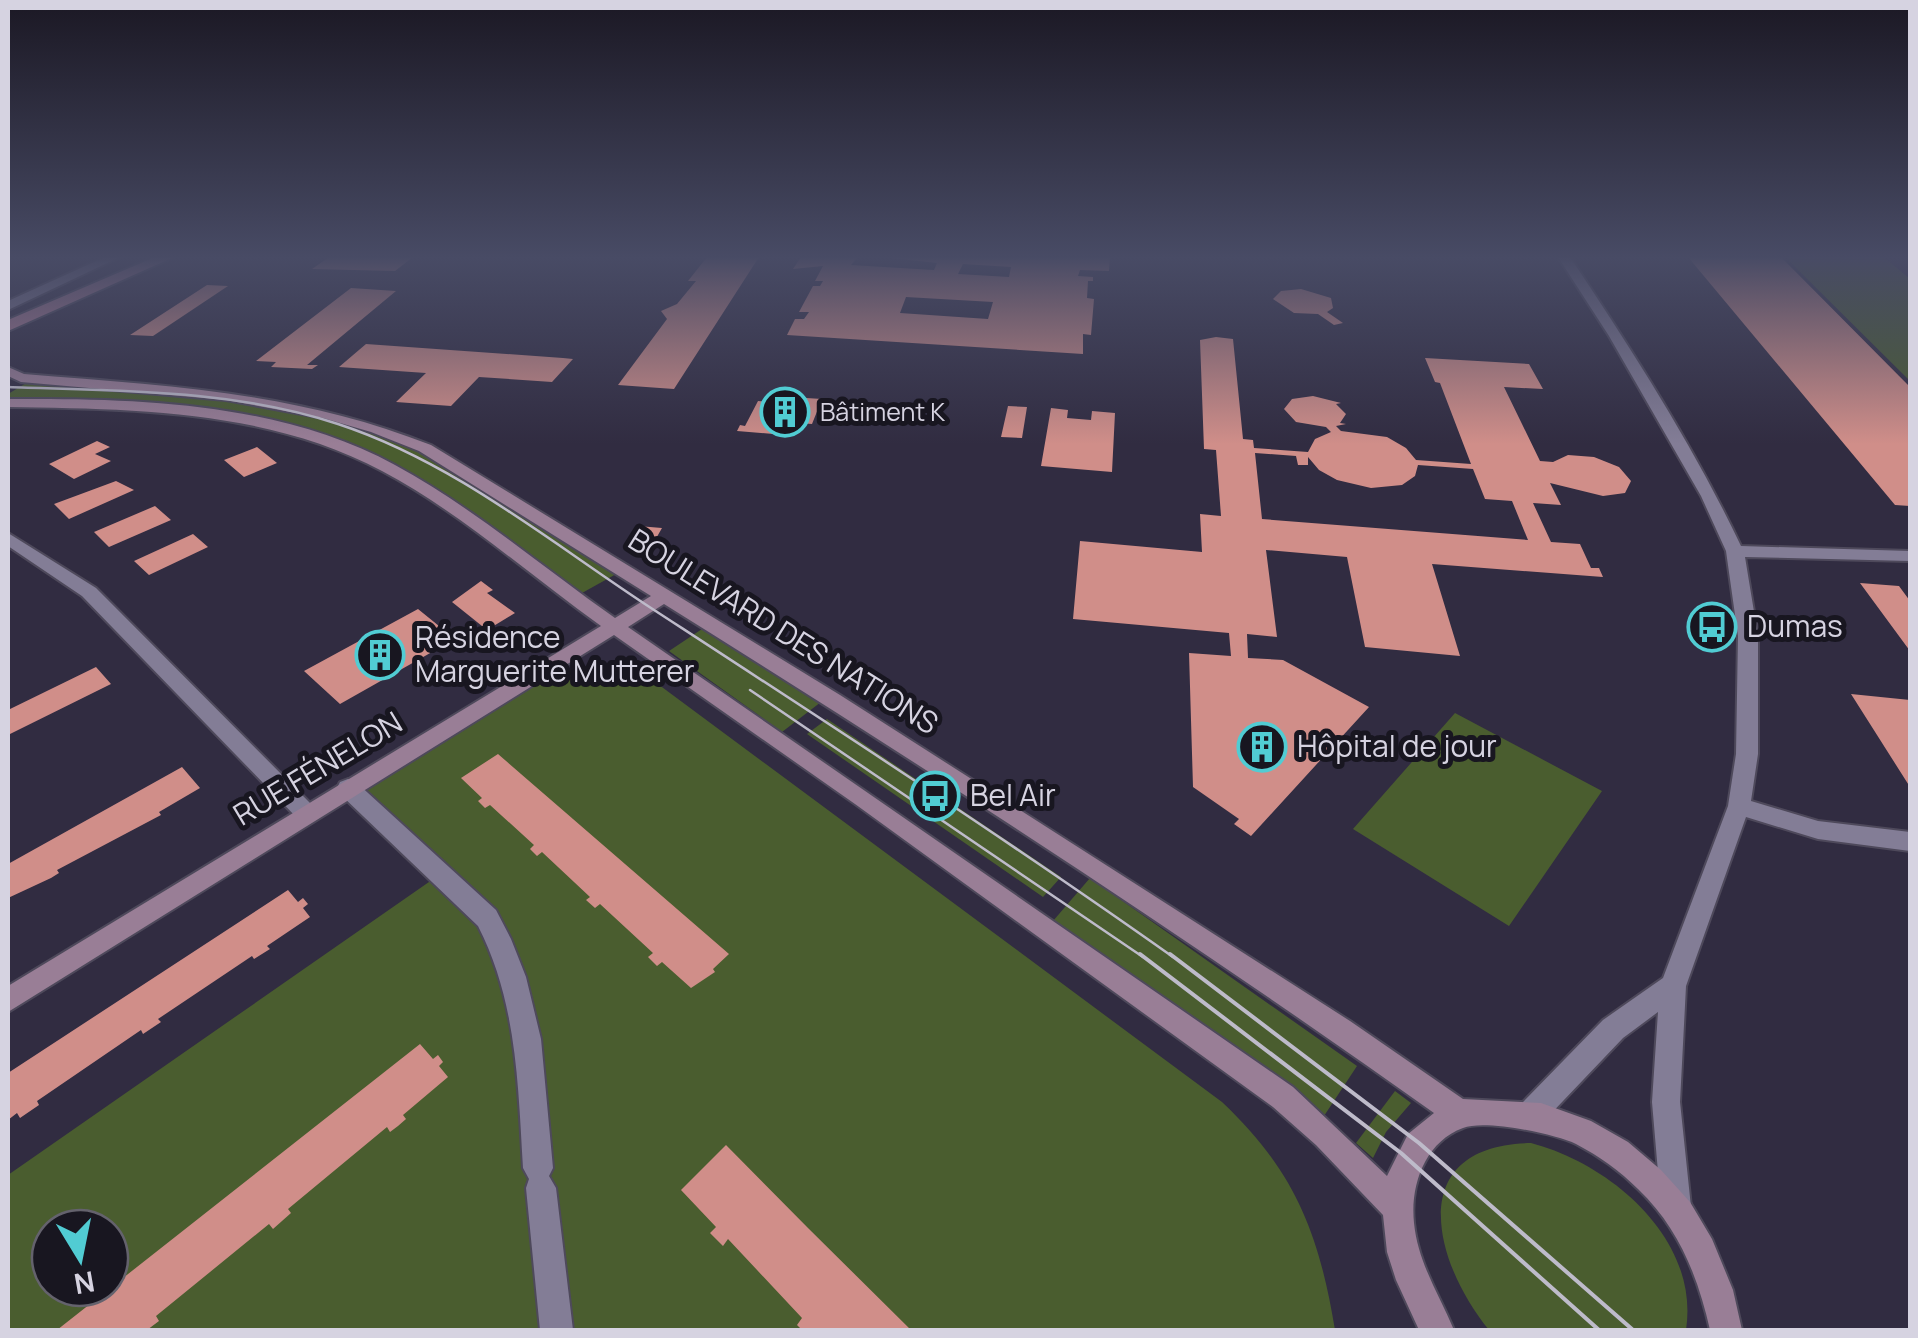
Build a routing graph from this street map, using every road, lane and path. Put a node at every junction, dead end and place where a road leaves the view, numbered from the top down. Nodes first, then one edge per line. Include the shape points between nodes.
1 (39, 319) edge
2 (1603, 319) edge
3 (8, 341) edge
4 (8, 371) edge
5 (8, 403) edge
6 (8, 538) edge
7 (1735, 551) junction
8 (1910, 556) edge
9 (664, 596) junction
10 (615, 627) junction
11 (348, 788) junction
12 (1739, 806) junction
13 (306, 814) junction
14 (1910, 842) edge
15 (1673, 986) junction
16 (8, 1000) edge
17 (1533, 1112) junction
18 (1460, 1114) junction
19 (1396, 1206) junction
20 (1676, 1207) junction
21 (557, 1330) edge
22 (1435, 1330) edge
23 (1726, 1330) edge

1 - 3 main road
2 - 7 street via 1673,432
4 - 9 main road, BOULEVARD DES NATIONS via 20,378 255,397 361,422 442,458
5 - 10 main road via 212,414 350,450 416,482
6 - 13 street via 89,592
7 - 8 street
7 - 12 street via 1749,665
9 - 10 main road, RUE FÉNELON
9 - 18 main road, BOULEVARD DES NATIONS via 902,744
10 - 11 main road, RUE FÉNELON
10 - 19 main road via 1282,1097
11 - 13 main road, RUE FÉNELON
11 - 21 street via 487,918 511,963 526,1026
12 - 14 street via 1818,830
12 - 15 street
13 - 16 main road, RUE FÉNELON
15 - 17 street via 1613,1029
15 - 20 street via 1666,1102
17 - 18 main road
17 - 20 main road via 1606,1142
18 - 19 main road via 1425,1135 1408,1158
19 - 22 main road via 1404,1266
20 - 23 main road via 1704,1250 1722,1296

